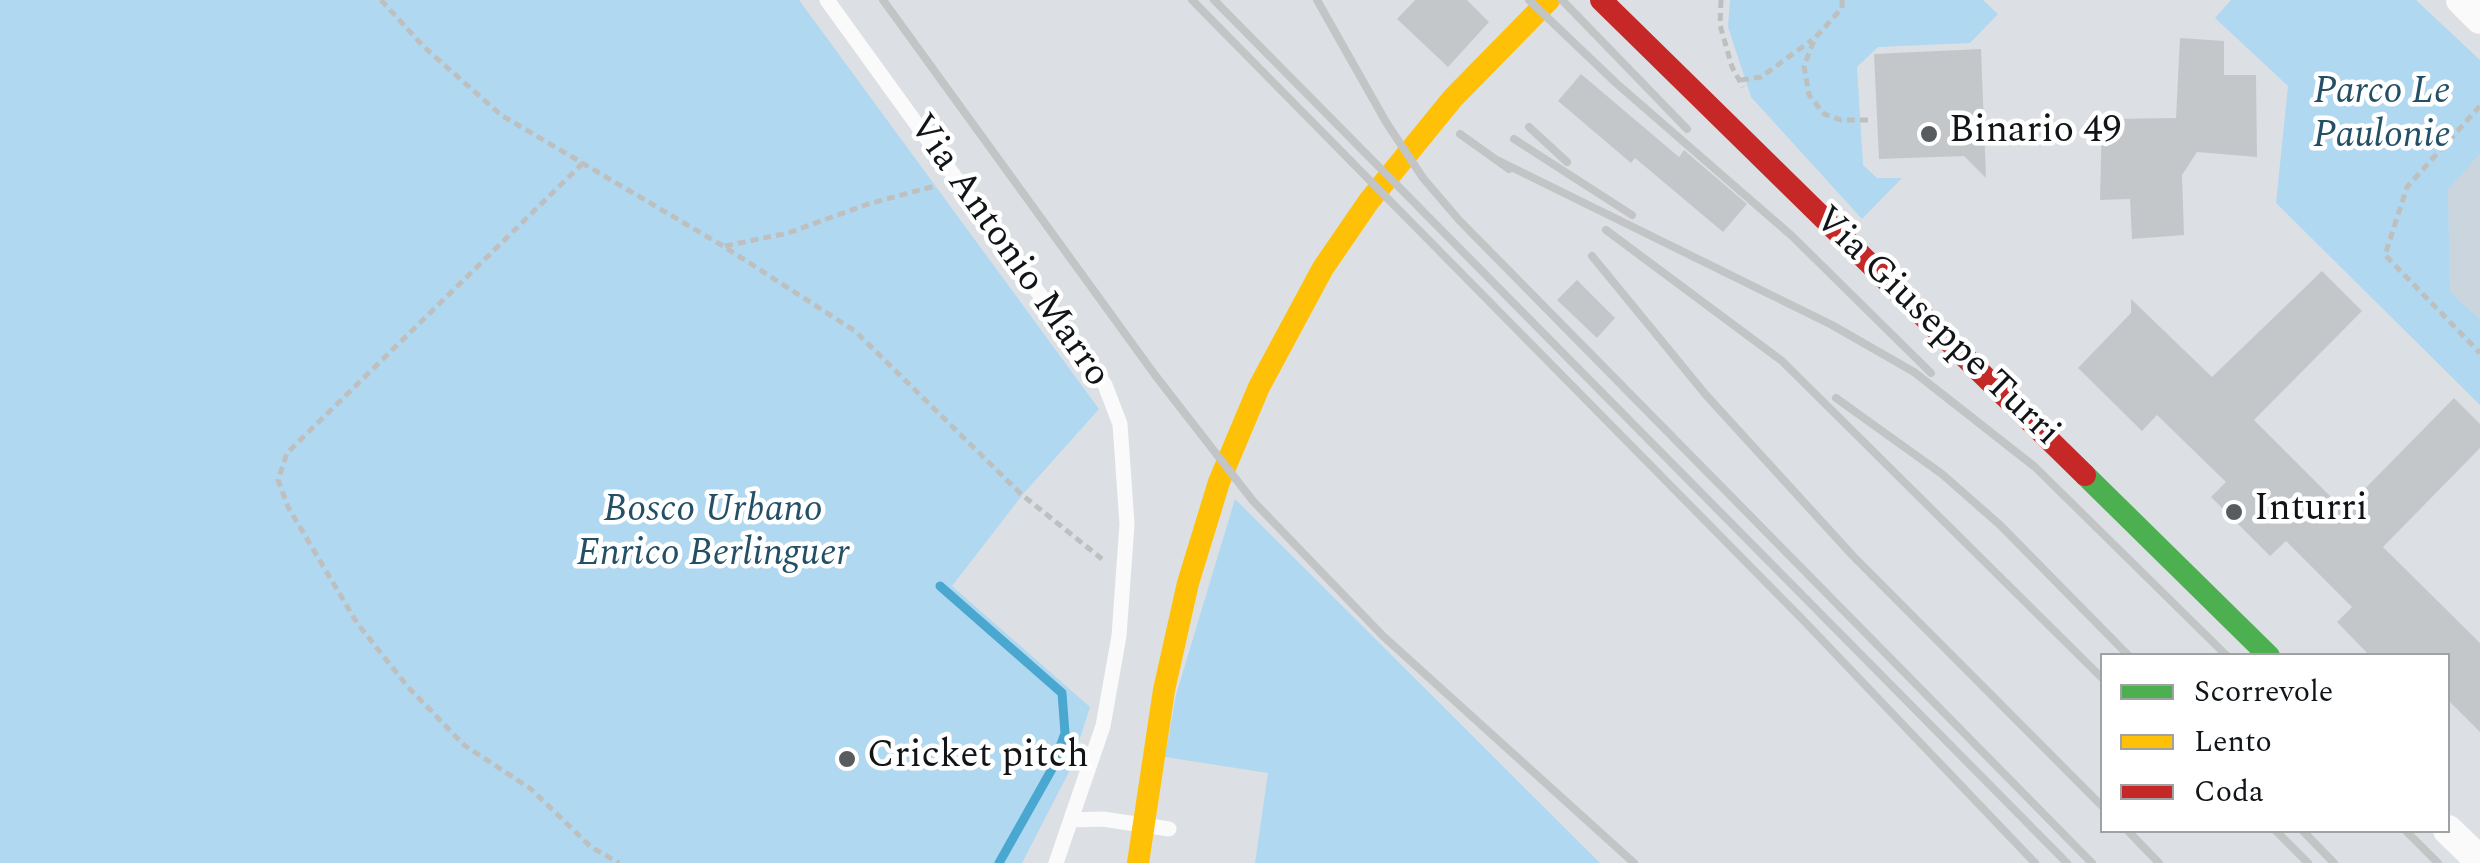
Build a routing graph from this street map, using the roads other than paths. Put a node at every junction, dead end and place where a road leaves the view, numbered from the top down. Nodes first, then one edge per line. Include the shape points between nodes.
1 (826, 0) edge
2 (1549, 0) edge
3 (1602, 0) edge
4 (2266, 653) edge
5 (1071, 820) junction
6 (1170, 830) dead end
7 (2450, 832) edge
8 (2480, 861) edge
9 (1056, 863) edge
10 (1138, 863) edge

1 - 5 lane, Via Antonio Marro via 1105,385 1120,424 1124,577 1104,726
2 - 10 main road via 1453,98 1369,201 1323,268 1259,387 1188,583
3 - 4 main road, Via Giuseppe Turri
5 - 6 lane
5 - 9 lane, Via Antonio Marro
7 - 8 street

